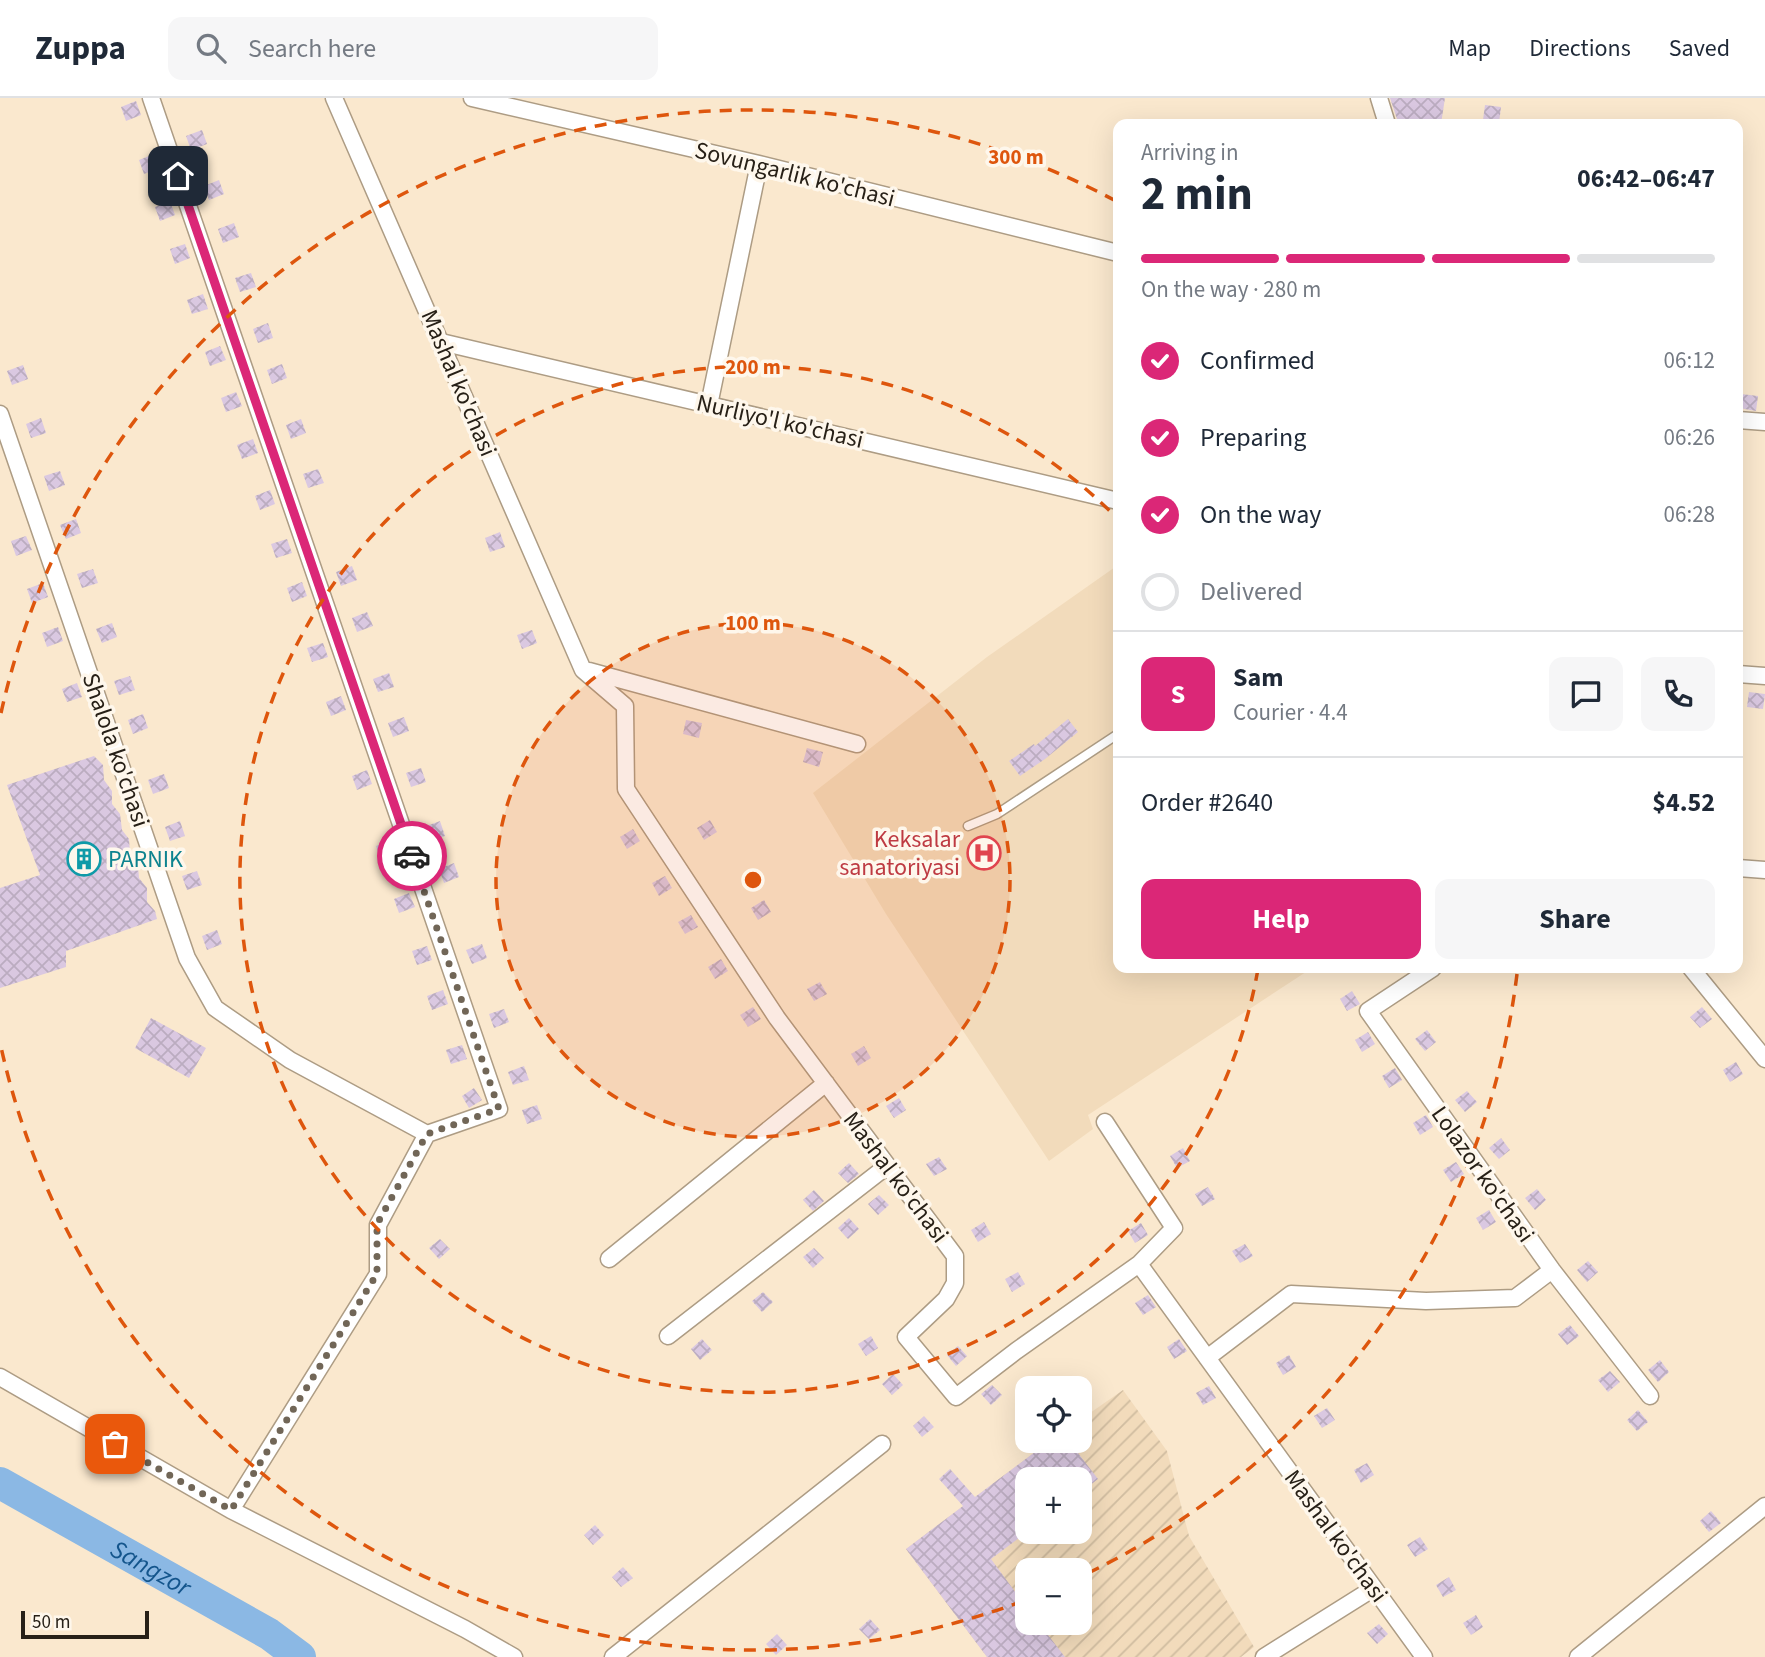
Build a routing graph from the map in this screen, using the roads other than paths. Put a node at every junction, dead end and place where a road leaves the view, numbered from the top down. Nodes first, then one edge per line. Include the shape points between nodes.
1 (151, 98) edge
2 (334, 98) edge
3 (472, 98) edge
4 (1379, 98) edge
5 (1385, 119) edge
6 (760, 164) junction
7 (1113, 252) edge
8 (441, 342) junction
9 (709, 405) junction
10 (0, 414) edge
11 (1743, 420) edge
12 (1765, 422) edge
13 (1113, 499) edge
14 (583, 670) junction
15 (1743, 674) edge
16 (1765, 676) edge
17 (1113, 737) edge
18 (857, 744) dead end
19 (968, 826) dead end
20 (1743, 868) edge
21 (1765, 870) edge
22 (1425, 973) edge
23 (1695, 973) edge
24 (1765, 1059) edge
25 (826, 1083) junction
26 (1105, 1122) dead end
27 (427, 1134) junction
28 (887, 1166) junction
29 (609, 1259) dead end
30 (1139, 1264) junction
31 (1552, 1270) junction
32 (668, 1336) dead end
33 (1207, 1359) junction
34 (0, 1377) edge
35 (1650, 1395) dead end
36 (882, 1444) dead end
37 (1765, 1507) edge
38 (231, 1510) junction
39 (1374, 1588) junction
40 (514, 1657) edge
41 (613, 1657) edge
42 (1264, 1657) edge
43 (1424, 1657) edge
44 (1578, 1657) edge

1 - 27 street via 499,1109
2 - 8 street, Mashal ko'chasi
3 - 6 street, Sovungarlik ko'chasi
4 - 5 street
6 - 7 street, Sovungarlik ko'chasi
6 - 9 street
8 - 9 street, Nurliyo'l ko'chasi
8 - 14 street, Mashal ko'chasi
9 - 13 street, Nurliyo'l ko'chasi
10 - 27 street, Shalola ko'chasi via 187,958 215,1008 290,1060
11 - 12 street
14 - 18 street
14 - 25 street, Mashal ko'chasi via 625,706 626,789 777,1018
15 - 16 street
17 - 19 lane via 997,814
20 - 21 street
22 - 31 street, Lolazor ko'chasi via 1368,1010
23 - 24 street
25 - 28 street, Mashal ko'chasi
25 - 29 street
26 - 30 street via 1174,1228
27 - 38 street via 377,1224 377,1274
28 - 30 street, Mashal ko'chasi via 955,1256 956,1283 947,1299 906,1336 956,1397
28 - 32 street
30 - 33 street, Mashal ko'chasi
31 - 33 street via 1515,1298 1426,1301 1291,1294
31 - 35 street, Lolazor ko'chasi
33 - 39 street, Mashal ko'chasi
34 - 38 street
36 - 41 street
37 - 44 street
38 - 40 street
39 - 42 street
39 - 43 street, Mashal ko'chasi

